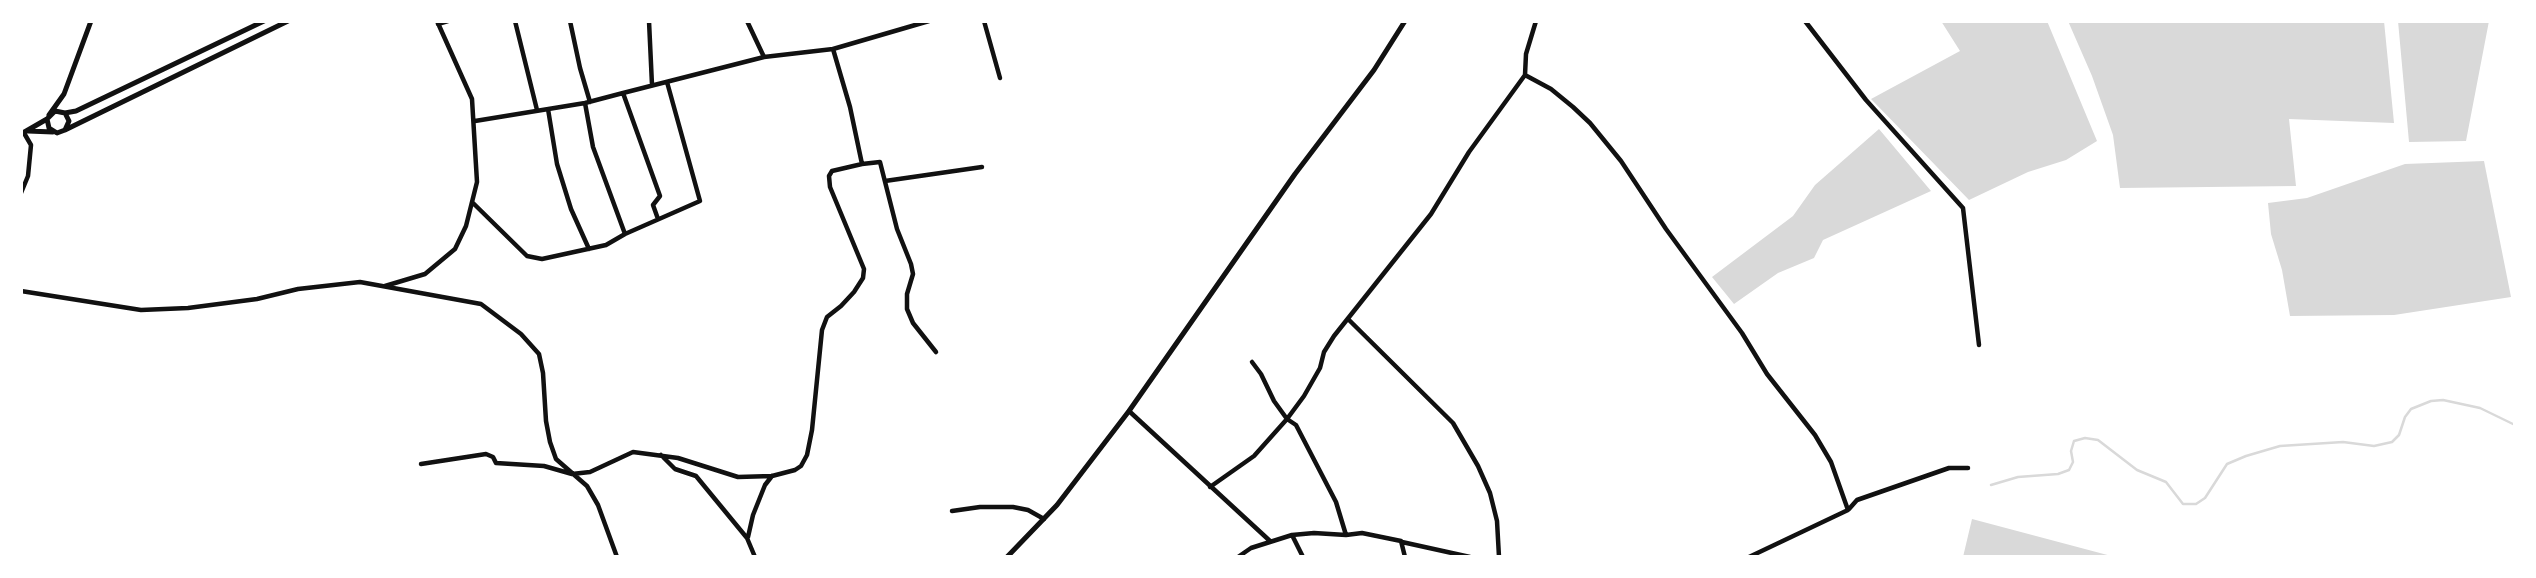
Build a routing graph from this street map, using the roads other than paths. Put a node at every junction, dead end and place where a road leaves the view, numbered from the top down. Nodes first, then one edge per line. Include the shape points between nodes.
1 (91, 21) edge
2 (264, 21) edge
3 (448, 21) edge
4 (515, 21) edge
5 (570, 21) edge
6 (649, 21) edge
7 (747, 21) edge
8 (929, 21) edge
9 (984, 21) edge
10 (1405, 21) edge
11 (1536, 21) edge
12 (1805, 21) edge
13 (283, 22) edge
14 (438, 22) edge
15 (226, 38) junction
16 (231, 47) junction
17 (833, 49) junction
18 (764, 57) junction
19 (1525, 75) junction
20 (1000, 78) dead end
21 (667, 82) junction
22 (652, 85) junction
23 (624, 93) junction
24 (64, 94) junction
25 (588, 102) junction
26 (548, 109) junction
27 (537, 110) junction
28 (64, 112) junction
29 (48, 117) junction
30 (475, 121) junction
31 (65, 130) junction
32 (57, 132) junction
33 (24, 133) edge
34 (862, 164) junction
35 (982, 167) dead end
36 (885, 181) junction
37 (21, 193) edge
38 (473, 203) junction
39 (658, 219) junction
40 (625, 234) junction
41 (589, 249) junction
42 (384, 286) junction
43 (21, 291) edge
44 (1349, 320) junction
45 (1979, 345) dead end
46 (936, 352) dead end
47 (1252, 362) dead end
48 (1129, 411) junction
49 (1287, 419) junction
50 (661, 455) junction
51 (421, 464) dead end
52 (1968, 468) dead end
53 (572, 474) junction
54 (772, 476) junction
55 (1210, 487) junction
56 (1848, 510) junction
57 (952, 511) dead end
58 (1044, 519) junction
59 (1292, 535) junction
60 (1346, 535) junction
61 (747, 538) junction
62 (1270, 541) junction
63 (1401, 541) junction
64 (617, 557) edge
65 (755, 557) edge
66 (1007, 557) edge
67 (1238, 557) edge
68 (1303, 557) edge
69 (1405, 557) edge
70 (1469, 557) edge
71 (1499, 557) edge
72 (1749, 557) edge

1 - 24 street
2 - 15 street
3 - 14 street
4 - 27 street
5 - 25 street
6 - 22 street
7 - 18 street
8 - 17 street
9 - 20 street
10 - 48 street
11 - 19 street
12 - 45 street via 1866,100 1963,208
13 - 16 street
14 - 30 street via 472,99
15 - 16 street
15 - 28 street via 76,111
16 - 31 street
17 - 18 street
17 - 34 street
18 - 21 street
19 - 44 street via 1431,214
19 - 56 street via 1573,107 1621,161 1767,374 1815,435 1831,462
21 - 22 street
21 - 39 street via 700,201
22 - 23 street
23 - 25 street
23 - 39 street via 660,196 653,205
24 - 28 street
24 - 29 street
25 - 26 street
25 - 40 street via 593,147
26 - 27 street
26 - 41 street via 557,164
27 - 30 street
28 - 29 street via 55,111
28 - 31 street via 69,121
29 - 32 street via 49,128
29 - 33 street
30 - 38 street
31 - 32 street
32 - 33 street
33 - 37 street via 32,145
34 - 36 street via 880,162
34 - 54 street via 832,171 829,176 864,269 863,278 827,317 822,330 807,455 795,470
35 - 36 street
36 - 46 street via 913,274 907,309
38 - 41 street via 527,256 542,259
38 - 42 street via 455,249 425,275
39 - 40 street
40 - 41 street
42 - 43 street via 360,282 188,309 141,310
42 - 53 street via 481,304 521,334 539,354 550,442 556,459
44 - 49 street via 1334,336 1320,368
44 - 71 street via 1453,423 1490,493
47 - 49 street
48 - 55 street
48 - 58 street
49 - 55 street via 1254,456
49 - 60 street via 1296,425 1336,502
50 - 53 street via 633,452 590,472
50 - 54 street via 738,477
50 - 61 street via 675,469 696,476
51 - 53 street via 486,454 496,463 544,466
52 - 56 street via 1948,468 1857,500
53 - 64 street via 598,505
54 - 61 street
55 - 62 street
56 - 72 street
57 - 58 street via 1013,507
58 - 66 street
59 - 60 street
59 - 62 street
59 - 68 street
60 - 63 street via 1362,533
61 - 65 street
62 - 67 street
63 - 69 street
63 - 70 street

